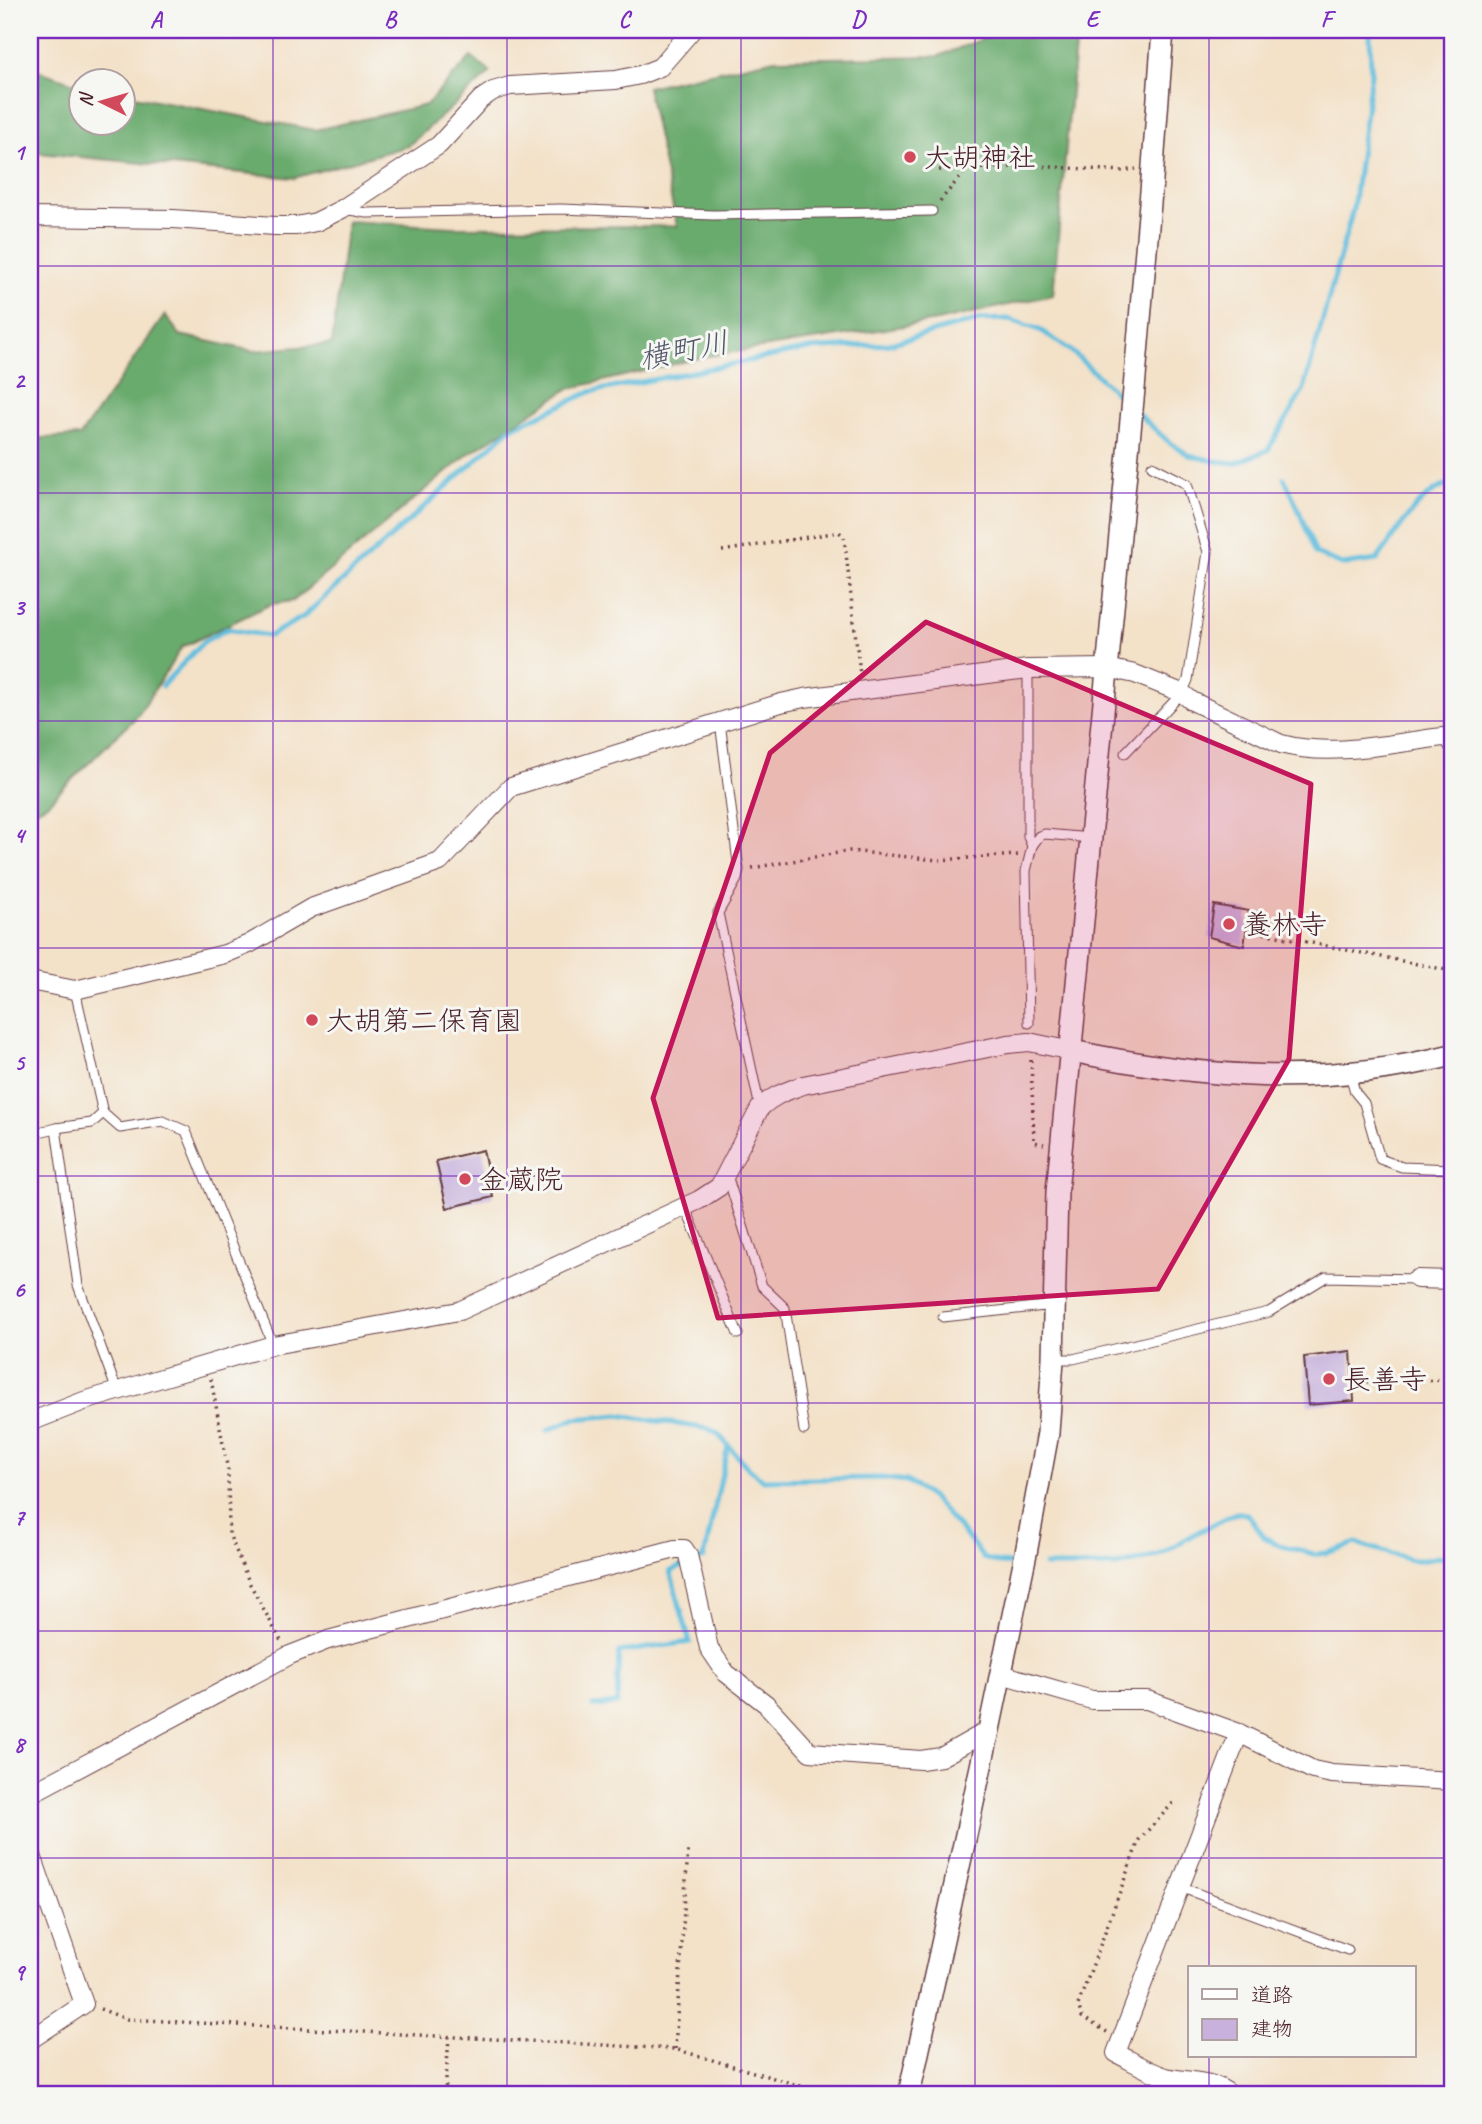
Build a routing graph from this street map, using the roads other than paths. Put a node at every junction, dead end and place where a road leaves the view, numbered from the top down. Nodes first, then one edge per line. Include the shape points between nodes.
1 (692, 30) edge
2 (1163, 30) edge
3 (342, 209) junction
4 (932, 211) road end
5 (30, 217) edge
6 (1152, 466) dead end
7 (1107, 668) junction
8 (1028, 669) junction
9 (1182, 693) junction
10 (720, 722) junction
11 (1452, 738) edge
12 (1125, 753) dead end
13 (1091, 838) junction
14 (1031, 850) junction
15 (30, 981) edge
16 (75, 990) junction
17 (1029, 1023) dead end
18 (1072, 1051) junction
19 (1452, 1055) edge
20 (1350, 1074) junction
21 (760, 1108) junction
22 (103, 1113) junction
23 (56, 1128) junction
24 (30, 1134) edge
25 (1452, 1169) edge
26 (726, 1174) junction
27 (685, 1207) junction
28 (1417, 1279) joint
29 (1452, 1280) edge
30 (1054, 1306) junction
31 (943, 1317) dead end
32 (738, 1334) dead end
33 (273, 1345) junction
34 (1053, 1359) junction
35 (117, 1391) junction
36 (30, 1422) edge
37 (804, 1430) dead end
38 (1001, 1674) junction
39 (989, 1730) junction
40 (1239, 1733) junction
41 (1452, 1782) edge
42 (30, 1794) edge
43 (30, 1850) edge
44 (1180, 1887) junction
45 (1348, 1950) dead end
46 (30, 2040) edge
47 (909, 2094) edge
48 (1228, 2094) edge

1 - 3 street via 660,67 640,75 493,91 439,145
2 - 7 street
3 - 4 lane via 367,213 561,209 713,215
3 - 5 street via 296,226
6 - 9 lane via 1187,484 1208,552 1188,680
7 - 8 street
7 - 9 street
7 - 13 street
8 - 10 street via 781,702
8 - 14 lane
9 - 11 street via 1294,748 1335,750
9 - 12 lane
10 - 16 street via 512,787 440,862 311,908 225,954
10 - 21 lane via 739,870 718,913
13 - 14 lane via 1045,834
13 - 18 street
14 - 17 lane via 1026,871
15 - 16 street
16 - 22 lane
18 - 20 street via 1236,1075
18 - 21 street via 1029,1042 1008,1044 803,1085
18 - 30 street via 1055,1216
19 - 20 street
20 - 25 lane via 1364,1103 1380,1159 1402,1167
21 - 26 street
22 - 23 lane via 92,1123
22 - 33 lane via 120,1128 163,1121 186,1130
23 - 24 lane
23 - 35 lane via 78,1285
26 - 27 street via 719,1187
26 - 37 lane via 762,1286 785,1308
27 - 32 lane
27 - 33 street via 459,1311
28 - 29 street
28 - 34 lane via 1326,1277 1269,1312 1073,1359
30 - 31 lane
30 - 34 street
33 - 35 street
34 - 38 street via 1048,1433
35 - 36 street
38 - 39 street
38 - 40 street via 1092,1700 1147,1700
39 - 42 street via 941,1757 921,1760 810,1752 766,1704 726,1673 709,1648 688,1555 684,1549 675,1549 328,1640 290,1655
39 - 47 street
40 - 41 street via 1313,1770
40 - 44 street
43 - 46 street via 84,2004
44 - 45 lane
44 - 48 street via 1116,2053 1164,2076

